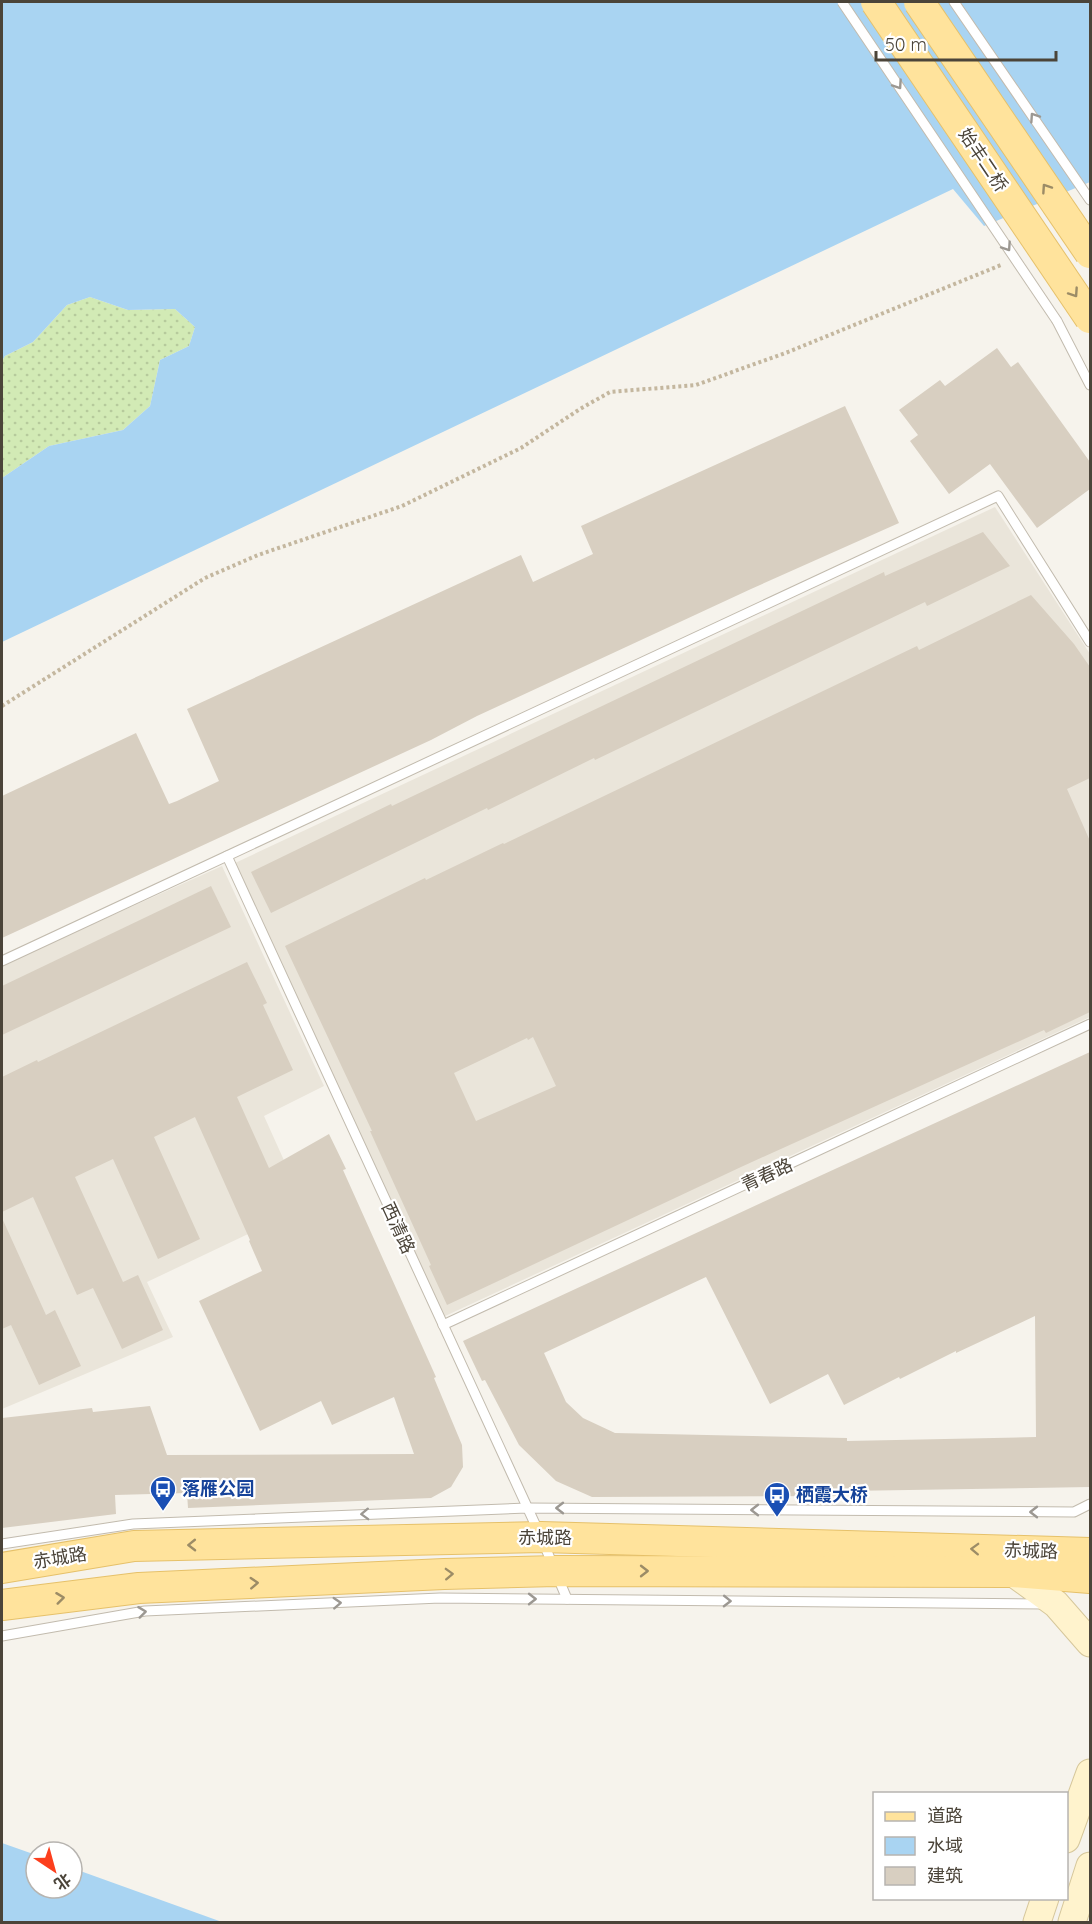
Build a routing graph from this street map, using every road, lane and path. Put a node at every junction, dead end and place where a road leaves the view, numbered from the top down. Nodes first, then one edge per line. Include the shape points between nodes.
1 (842, 2) edge
2 (876, 2) edge
3 (919, 2) edge
4 (954, 2) edge
5 (1090, 200) edge
6 (1090, 254) edge
7 (1002, 265) dead end
8 (1090, 318) edge
9 (1090, 385) edge
10 (1090, 642) edge
11 (2, 706) edge
12 (227, 856) junction
13 (2, 961) edge
14 (1090, 1024) edge
15 (442, 1325) junction
16 (1090, 1504) edge
17 (527, 1508) junction
18 (541, 1537) junction
19 (2, 1544) edge
20 (1086, 1550) edge
21 (2, 1568) edge
22 (556, 1571) junction
23 (1012, 1572) junction
24 (1090, 1578) edge
25 (567, 1599) junction
26 (1056, 1604) junction
27 (2, 1605) edge
28 (2, 1635) edge
29 (1090, 1642) edge
30 (1090, 1773) edge
31 (1068, 1834) edge
32 (1090, 1866) edge
33 (1045, 1900) edge
34 (1037, 1923) edge
35 (1072, 1923) edge

1 -> 9 lane, bridge via 1057,321
2 -> 8 main road, 始丰二桥, bridge
6 -> 3 main road, 始丰二桥, bridge
5 -> 4 lane
7 - 11 path via 696,385 610,392 521,448 402,506 258,555 205,578
10 - 12 lane via 998,496
12 - 13 lane
12 - 15 lane, 西清路
14 - 15 lane, 青春路
15 - 17 lane, 西清路
16 -> 17 lane via 1074,1512
17 - 18 lane, 西清路
17 -> 19 lane via 133,1524
20 -> 18 main road, 赤城路
18 -> 21 main road, 赤城路 via 135,1546
18 - 22 lane, 西清路
22 -> 23 main road, 赤城路
22 - 25 lane, 西清路
27 -> 22 main road, 赤城路 via 139,1588
23 - 24 main road, 赤城路
23 - 26 main road
25 -> 26 lane
28 -> 25 lane via 145,1611 440,1598
26 - 29 main road
30 - 31 main road
32 - 35 main road
33 - 34 main road

